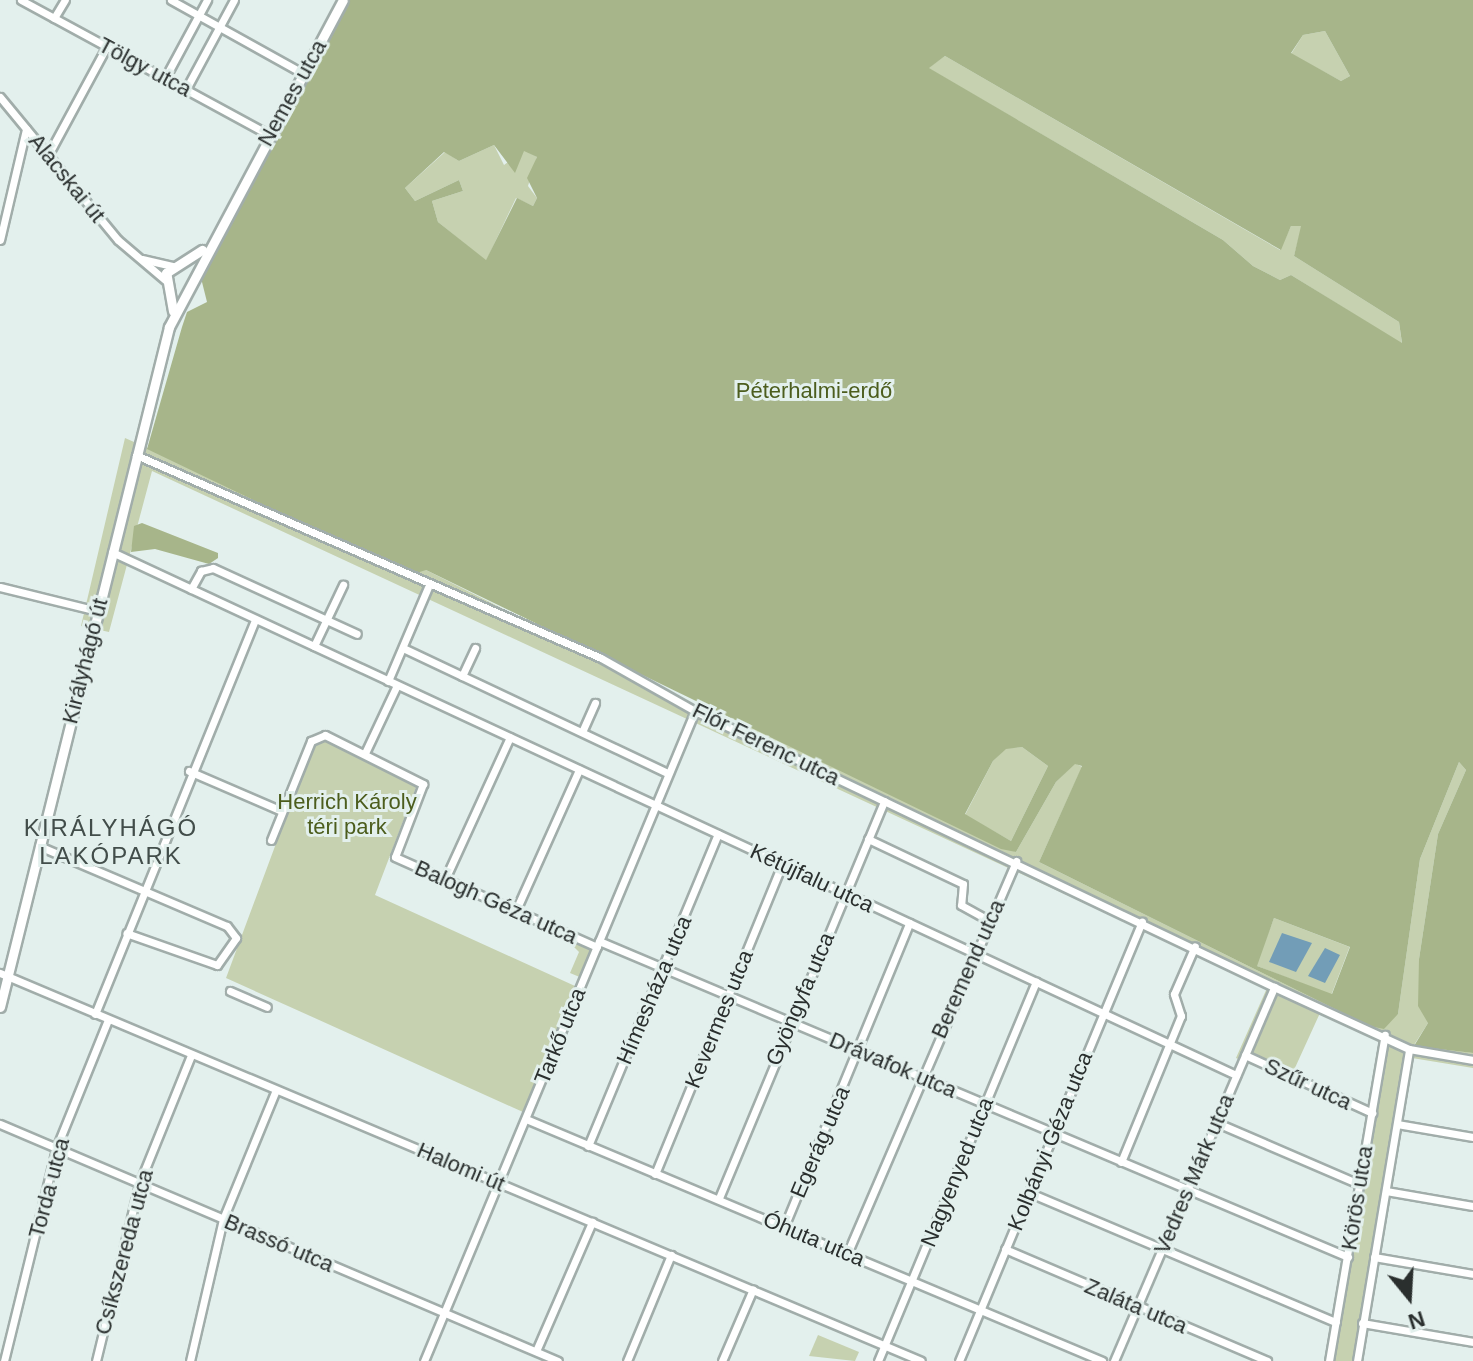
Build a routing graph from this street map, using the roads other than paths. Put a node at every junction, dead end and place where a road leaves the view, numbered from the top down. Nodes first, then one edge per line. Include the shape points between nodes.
1 (21, 0) edge
2 (65, 0) edge
3 (171, 0) edge
4 (207, 0) edge
5 (234, 0) edge
6 (343, 0) edge
7 (36, 4) edge
8 (198, 15) junction
9 (54, 18) junction
10 (220, 27) junction
11 (107, 46) junction
12 (304, 74) junction
13 (165, 78) junction
14 (186, 89) junction
15 (0, 97) edge
16 (26, 129) junction
17 (268, 134) junction
18 (48, 155) junction
19 (242, 186) junction
20 (0, 240) edge
21 (136, 258) junction
22 (176, 266) junction
23 (167, 283) junction
24 (188, 284) junction
25 (173, 315) junction
26 (136, 455) junction
27 (112, 552) junction
28 (343, 585) dead end
29 (0, 587) edge
30 (428, 587) junction
31 (191, 589) junction
32 (98, 611) junction
33 (255, 619) junction
34 (326, 620) junction
35 (357, 634) dead end
36 (314, 646) junction
37 (403, 648) junction
38 (475, 648) dead end
39 (462, 676) junction
40 (388, 681) junction
41 (397, 685) junction
42 (595, 703) dead end
43 (695, 711) junction
44 (582, 732) junction
45 (510, 737) junction
46 (365, 753) junction
47 (579, 770) junction
48 (189, 771) junction
49 (668, 773) junction
50 (884, 801) junction
51 (654, 804) junction
52 (282, 811) junction
53 (718, 834) junction
54 (868, 839) junction
55 (271, 840) dead end
56 (39, 846) junction
57 (1016, 861) junction
58 (782, 864) junction
59 (445, 879) junction
60 (146, 890) junction
61 (845, 893) junction
62 (516, 910) junction
63 (988, 920) junction
64 (1142, 922) junction
65 (909, 923) junction
66 (126, 933) junction
67 (598, 944) junction
68 (1195, 946) junction
69 (973, 953) junction
70 (664, 970) junction
71 (4, 975) edge
72 (1036, 982) junction
73 (1274, 987) junction
74 (230, 991) dead end
75 (728, 998) junction
76 (0, 1007) edge
77 (267, 1007) dead end
78 (1103, 1013) junction
79 (95, 1014) junction
80 (108, 1020) junction
81 (790, 1023) junction
82 (1385, 1035) junction
83 (1169, 1044) junction
84 (1409, 1049) junction
85 (858, 1050) junction
86 (191, 1055) junction
87 (1245, 1055) junction
88 (1473, 1060) edge
89 (1236, 1075) junction
90 (921, 1077) junction
91 (276, 1090) junction
92 (985, 1104) junction
93 (1372, 1113) junction
94 (526, 1119) junction
95 (1215, 1122) junction
96 (0, 1124) edge
97 (1397, 1124) junction
98 (1053, 1132) junction
99 (1473, 1137) edge
100 (57, 1146) junction
101 (588, 1146) junction
102 (1121, 1162) junction
103 (655, 1174) junction
104 (497, 1183) junction
105 (139, 1184) junction
106 (1359, 1184) junction
107 (1185, 1190) junction
108 (1386, 1191) junction
109 (1030, 1193) junction
110 (719, 1198) junction
111 (1473, 1206) edge
112 (223, 1219) junction
113 (592, 1222) junction
114 (784, 1227) junction
115 (1005, 1249) junction
116 (1161, 1250) junction
117 (847, 1254) junction
118 (671, 1255) junction
119 (1348, 1257) junction
120 (1374, 1257) junction
121 (1473, 1274) edge
122 (913, 1281) junction
123 (753, 1289) junction
124 (1138, 1307) junction
125 (978, 1310) junction
126 (443, 1314) junction
127 (1336, 1322) junction
128 (1362, 1323) junction
129 (1473, 1342) edge
130 (884, 1346) junction
131 (536, 1351) junction
132 (4, 1361) edge
133 (96, 1361) edge
134 (190, 1361) edge
135 (424, 1361) edge
136 (558, 1361) edge
137 (627, 1361) edge
138 (722, 1361) edge
139 (878, 1361) edge
140 (921, 1361) edge
141 (959, 1361) edge
142 (1102, 1361) edge
143 (1114, 1361) edge
144 (1267, 1361) edge
145 (1329, 1361) edge
146 (1357, 1361) edge

1 - 7 street, Tölgy utca
2 - 9 street
3 - 8 street
4 - 8 street
5 - 10 street
6 - 12 street, Nemes utca
7 - 9 street, Tölgy utca
8 - 10 street
8 - 13 street
9 - 11 street, Tölgy utca
10 - 12 street
10 - 14 street
11 - 13 street, Tölgy utca
11 - 18 street
12 - 17 street, Nemes utca
13 - 14 street, Tölgy utca
14 - 17 street, Tölgy utca
15 - 16 street, Alacskai út
16 - 18 street, Alacskai út
16 - 20 street
17 - 19 street, Nemes utca
18 - 21 street, Alacskai út
19 - 22 street, Nemes utca via 203,249
19 - 24 street, Nemes utca
21 - 22 street
21 - 23 street, Alacskai út
22 - 23 street
22 - 24 street
23 - 24 street
23 - 25 street, Királyhágó út
24 - 25 street, Királyhágó út
25 - 26 street, Királyhágó út
26 - 27 street, Királyhágó út
26 - 30 street, Flór Ferenc utca
27 - 31 street, Kétújfalu utca
27 - 32 street, Királyhágó út
28 - 34 street
29 - 32 street
30 - 37 street
30 - 43 street, Flór Ferenc utca via 450,588
31 - 33 street, Kétújfalu utca
31 - 34 street via 201,571 213,568
32 - 56 street, Királyhágó út
33 - 36 street, Kétújfalu utca
33 - 48 street
34 - 35 street
34 - 36 street
36 - 40 street, Kétújfalu utca
37 - 39 street
37 - 40 street
38 - 39 street
39 - 44 street
40 - 41 street, Kétújfalu utca
41 - 45 street, Kétújfalu utca
41 - 46 street
42 - 44 street
43 - 49 street, Tarkő utca
43 - 50 street, Flór Ferenc utca
44 - 49 street
45 - 47 street, Kétújfalu utca
45 - 59 street
46 - 52 street via 315,737
46 - 59 street, Balogh Géza utca via 423,784 395,857
47 - 51 street, Kétújfalu utca
47 - 62 street
48 - 52 street
48 - 60 street
49 - 51 street, Tarkő utca
50 - 54 street, Gyöngyfa utca
50 - 57 street, Flór Ferenc utca
51 - 53 street, Kétújfalu utca
51 - 67 street, Tarkő utca
52 - 55 street
53 - 58 street, Kétújfalu utca
53 - 70 street, Hímesháza utca
54 - 61 street, Gyöngyfa utca
54 - 63 street via 963,884 961,905
56 - 60 street
56 - 71 street, Királyhágó út
57 - 63 street, Beremend utca
57 - 64 street, Flór Ferenc utca
58 - 61 street, Kétújfalu utca
58 - 75 street, Kevermes utca
59 - 62 street, Balogh Géza utca
60 - 66 street
60 - 66 street via 227,926 236,938 227,959 217,965
61 - 65 street, Kétújfalu utca
61 - 81 street, Gyöngyfa utca
62 - 67 street, Balogh Géza utca
63 - 69 street, Beremend utca
64 - 68 street, Flór Ferenc utca
64 - 78 street, Kolbányi Géza utca
65 - 69 street, Kétújfalu utca
65 - 85 street, Egerág utca
66 - 79 street
67 - 70 street, Drávafok utca
67 - 94 street, Tarkő utca
68 - 73 street, Flór Ferenc utca
68 - 83 street via 1174,994 1182,1014
69 - 72 street, Kétújfalu utca
69 - 90 street, Beremend utca
70 - 75 street, Drávafok utca
70 - 101 street, Hímesháza utca
71 - 76 street, Királyhágó út
71 - 79 street, Halomi út
72 - 78 street, Kétújfalu utca
72 - 92 street, Nagyenyed utca
73 - 82 street, Flór Ferenc utca
73 - 87 street, Vedres Márk utca
74 - 77 street
75 - 81 street, Drávafok utca
75 - 103 street, Kevermes utca
78 - 83 street, Kétújfalu utca
78 - 98 street, Kolbányi Géza utca
79 - 80 street, Halomi út
80 - 86 street, Halomi út
80 - 100 street, Torda utca
81 - 85 street, Drávafok utca
81 - 110 street, Gyöngyfa utca
82 - 84 street, Flór Ferenc utca
82 - 93 street, Körös utca
83 - 89 street, Kétújfalu utca
83 - 102 street
84 - 88 street
84 - 97 street
85 - 90 street, Drávafok utca
85 - 114 street, Egerág utca
86 - 91 street, Halomi út
86 - 105 street, Csíkszereda utca
87 - 89 street, Vedres Márk utca
87 - 93 street, Szűr utca
89 - 95 street, Vedres Márk utca
90 - 92 street, Drávafok utca
90 - 117 street, Beremend utca
91 - 104 street, Halomi út
91 - 112 street
92 - 98 street, Drávafok utca
92 - 122 street, Nagyenyed utca
93 - 106 street, Körös utca
94 - 101 street, Óhuta utca
94 - 104 street, Tarkő utca
95 - 106 street
95 - 107 street, Vedres Márk utca
96 - 100 street, Brassó utca
97 - 99 street
97 - 108 street
98 - 102 street, Drávafok utca
98 - 109 street, Kolbányi Géza utca
100 - 105 street, Brassó utca
100 - 132 street, Torda utca
101 - 103 street, Óhuta utca
102 - 107 street, Drávafok utca
103 - 110 street, Óhuta utca
104 - 113 street, Halomi út
104 - 126 street, Tarkő utca
105 - 112 street, Brassó utca
105 - 133 street, Csíkszereda utca
106 - 119 street, Körös utca
107 - 116 street, Vedres Márk utca
107 - 119 street, Drávafok utca
108 - 111 street
108 - 120 street
109 - 115 street, Kolbányi Géza utca
109 - 116 street
110 - 114 street, Óhuta utca
112 - 126 street, Brassó utca
112 - 134 street
113 - 118 street, Halomi út
113 - 131 street
114 - 117 street, Óhuta utca
115 - 124 street, Zaláta utca
115 - 125 street, Kolbányi Géza utca
116 - 124 street, Vedres Márk utca
116 - 127 street
117 - 122 street, Óhuta utca
118 - 123 street, Halomi út
118 - 137 street
119 - 127 street, Körös utca
120 - 121 street
120 - 128 street
122 - 125 street, Óhuta utca
122 - 130 street, Nagyenyed utca
123 - 130 street, Halomi út
123 - 138 street
124 - 143 street, Vedres Márk utca
124 - 144 street, Zaláta utca
125 - 141 street, Kolbányi Géza utca
125 - 142 street, Óhuta utca
126 - 131 street, Brassó utca
126 - 135 street, Tarkő utca
127 - 145 street, Körös utca
128 - 129 street
128 - 146 street
130 - 139 street, Nagyenyed utca
130 - 140 street, Halomi út
131 - 136 street, Brassó utca

